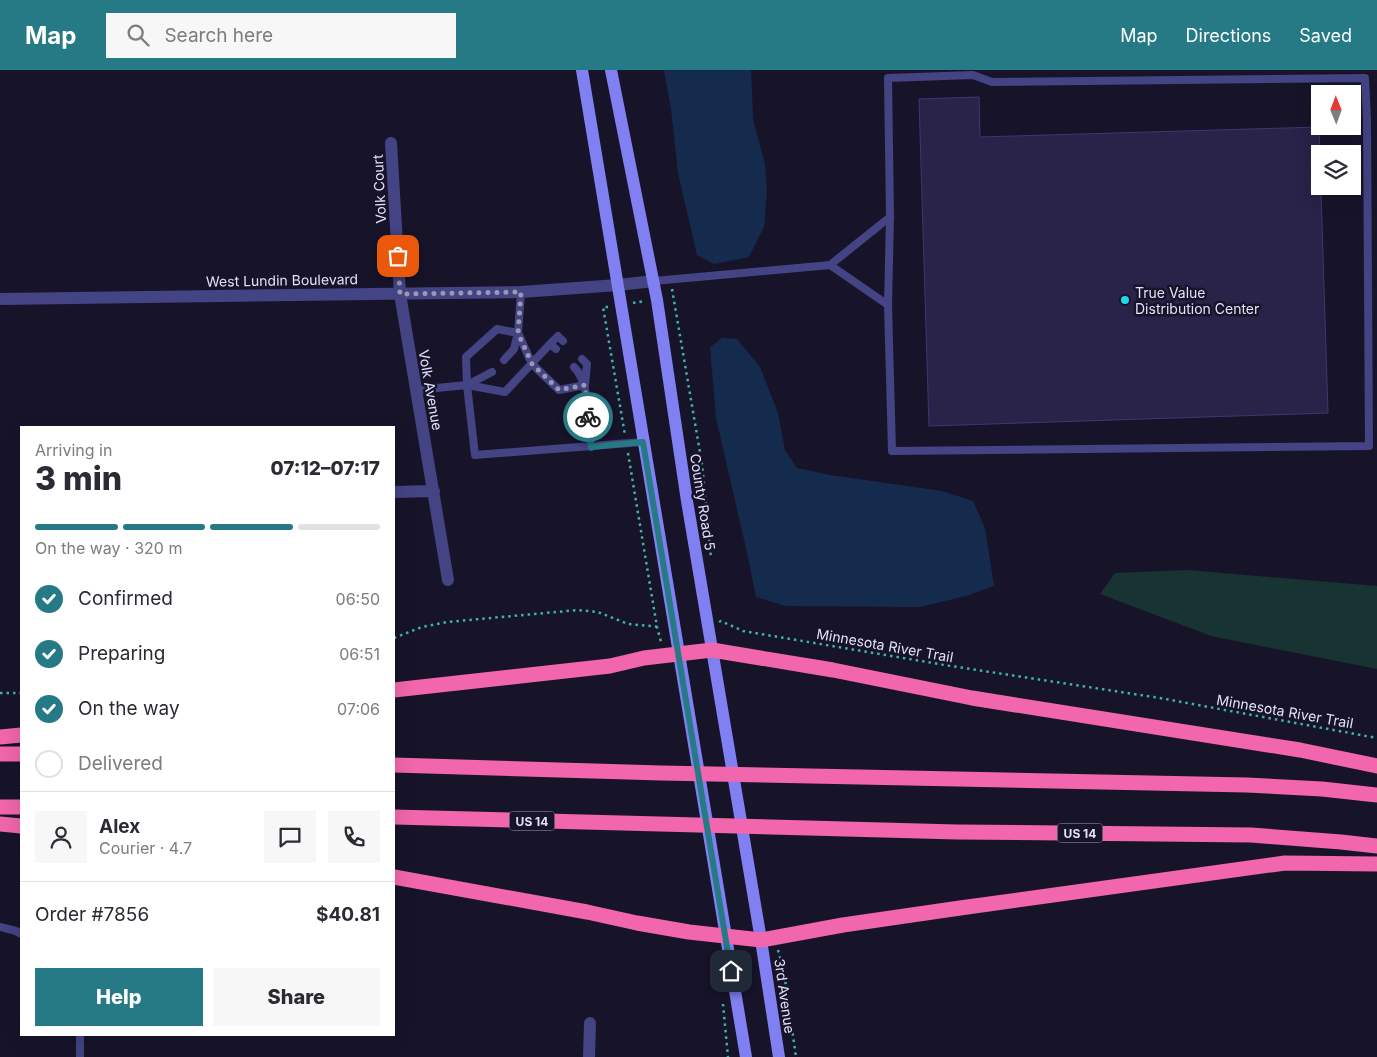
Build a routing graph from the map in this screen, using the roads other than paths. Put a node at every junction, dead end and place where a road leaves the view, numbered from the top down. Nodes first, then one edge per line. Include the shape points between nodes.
1 (582, 70) edge
2 (610, 70) edge
3 (391, 143) dead end
4 (890, 217) junction
5 (830, 265) junction
6 (654, 281) junction
7 (618, 285) junction
8 (521, 292) junction
9 (400, 294) junction
10 (0, 299) edge
11 (888, 305) junction
12 (518, 333) junction
13 (563, 341) dead end
14 (582, 359) dead end
15 (504, 360) dead end
16 (532, 364) junction
17 (574, 368) dead end
18 (492, 372) dead end
19 (467, 385) junction
20 (585, 385) junction
21 (416, 390) junction
22 (643, 442) junction
23 (591, 447) junction
24 (434, 491) junction
25 (395, 492) edge
26 (448, 580) dead end
27 (712, 650) junction
28 (679, 654) junction
29 (395, 690) edge
30 (20, 735) edge
31 (0, 737) edge
32 (0, 754) edge
33 (20, 754) edge
34 (395, 764) edge
35 (1377, 766) edge
36 (1377, 795) edge
37 (0, 806) edge
38 (20, 807) edge
39 (395, 817) edge
40 (0, 824) edge
41 (20, 826) edge
42 (1377, 846) edge
43 (1377, 864) edge
44 (395, 877) edge
45 (0, 927) edge
46 (20, 933) edge
47 (726, 936) junction
48 (768, 939) junction
49 (590, 1024) dead end
50 (80, 1036) edge
51 (80, 1057) edge
52 (589, 1057) edge
53 (746, 1057) edge
54 (779, 1057) edge

1 - 7 street
2 - 6 street, County Road 5
3 - 9 street, Volk Court
4 - 5 lane
4 - 11 lane
4 - 11 lane via 888,78 973,75 992,82 1366,78 1369,446 892,452
5 - 6 lane
5 - 11 lane
6 - 7 street, West Lundin Boulevard
6 - 27 street, County Road 5
7 - 8 street, West Lundin Boulevard
7 - 22 street
8 - 9 street, West Lundin Boulevard
8 - 12 lane
9 - 10 street, West Lundin Boulevard
9 - 21 street, Volk Avenue
12 - 15 lane via 514,349
12 - 16 lane
12 - 19 lane via 497,329 466,357
13 - 16 lane via 558,336 553,346
14 - 20 lane via 587,364
16 - 19 lane via 505,392
16 - 20 lane via 559,390
17 - 20 lane
18 - 19 lane
19 - 21 lane
19 - 23 lane via 475,455
20 - 23 lane
21 - 24 street, Volk Avenue
22 - 23 lane
22 - 28 street
24 - 25 street
24 - 26 street, Volk Avenue
27 - 28 highway
27 - 35 highway via 972,698 1300,750
27 - 48 street, County Road 5
28 - 29 highway via 610,666
28 - 47 street
30 - 31 highway
32 - 33 highway
34 - 36 highway via 779,776 1247,785
37 - 38 highway
39 - 42 highway, US 14 via 957,832 1251,836
40 - 41 highway
43 - 48 highway via 1285,863 843,925
44 - 47 highway via 637,923
45 - 46 lane
47 - 48 highway
47 - 53 street
48 - 54 street, 3rd Avenue
49 - 52 street
50 - 51 lane

